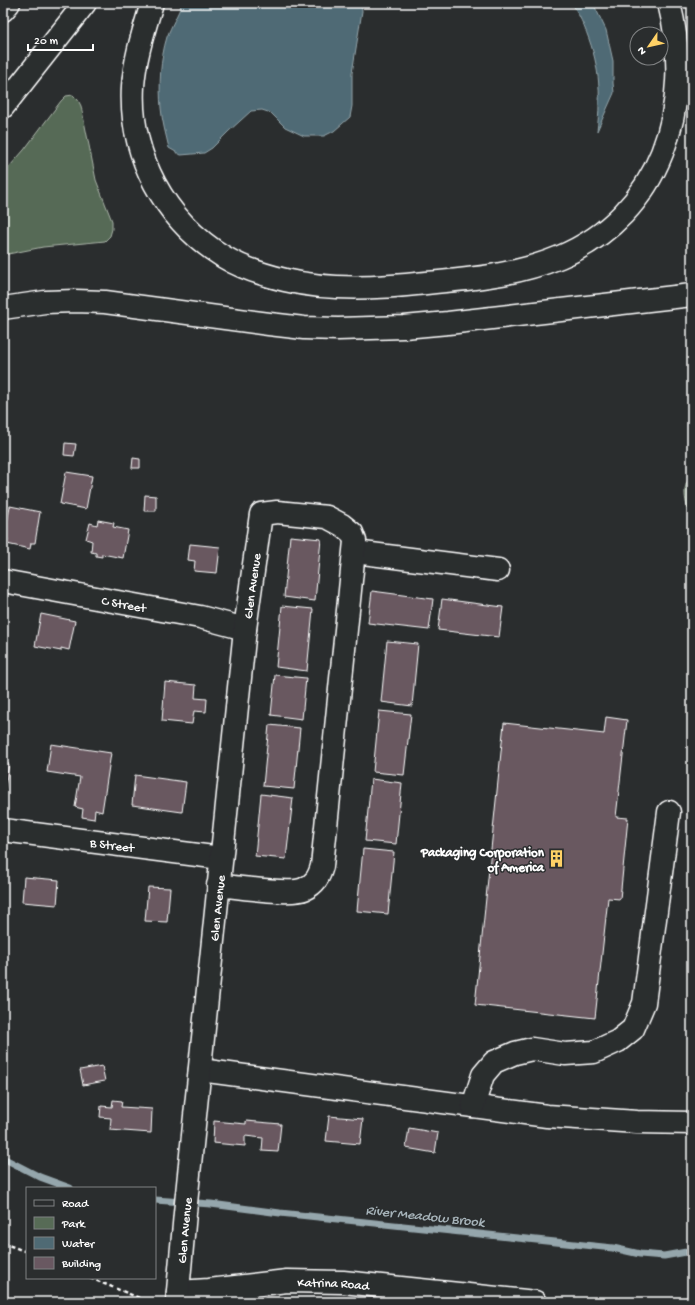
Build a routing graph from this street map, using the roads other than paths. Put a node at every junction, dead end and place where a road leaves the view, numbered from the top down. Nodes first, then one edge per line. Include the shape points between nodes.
1 (8, 3) edge
2 (85, 3) edge
3 (152, 3) edge
4 (669, 3) edge
5 (3, 10) edge
6 (3, 107) edge
7 (692, 295) edge
8 (3, 308) edge
9 (355, 552) junction
10 (498, 570) dead end
11 (3, 581) edge
12 (245, 629) junction
13 (668, 812) dead end
14 (3, 830) edge
15 (221, 858) junction
16 (218, 885) junction
17 (200, 1070) junction
18 (474, 1106) junction
19 (692, 1123) edge
20 (178, 1297) edge
21 (535, 1302) edge

1 - 5 main road
2 - 6 main road
3 - 4 main road via 136,59 134,111 144,159 164,200 182,222 208,246 244,267 306,284 365,288 473,278 539,265 581,247 618,221 657,173 675,132 683,88 683,62 680,38
7 - 8 main road via 448,323 345,329 304,328 105,302 45,302
9 - 10 main road
9 - 12 main road, Glen Avenue via 352,533 342,524 327,517 278,512 261,514
9 - 16 main road via 319,876 313,884 303,890 281,891
11 - 12 main road, C Street via 200,617
12 - 15 main road, Glen Avenue
13 - 18 main road via 644,1003 633,1029 618,1041 594,1052 566,1054 532,1049 494,1062 482,1076
14 - 15 main road, B Street
15 - 16 main road, Glen Avenue
16 - 17 main road, Glen Avenue
17 - 18 main road
17 - 20 main road, Glen Avenue
18 - 19 main road via 547,1116
20 - 21 main road, Katrina Road via 210,1290 287,1281 342,1282

